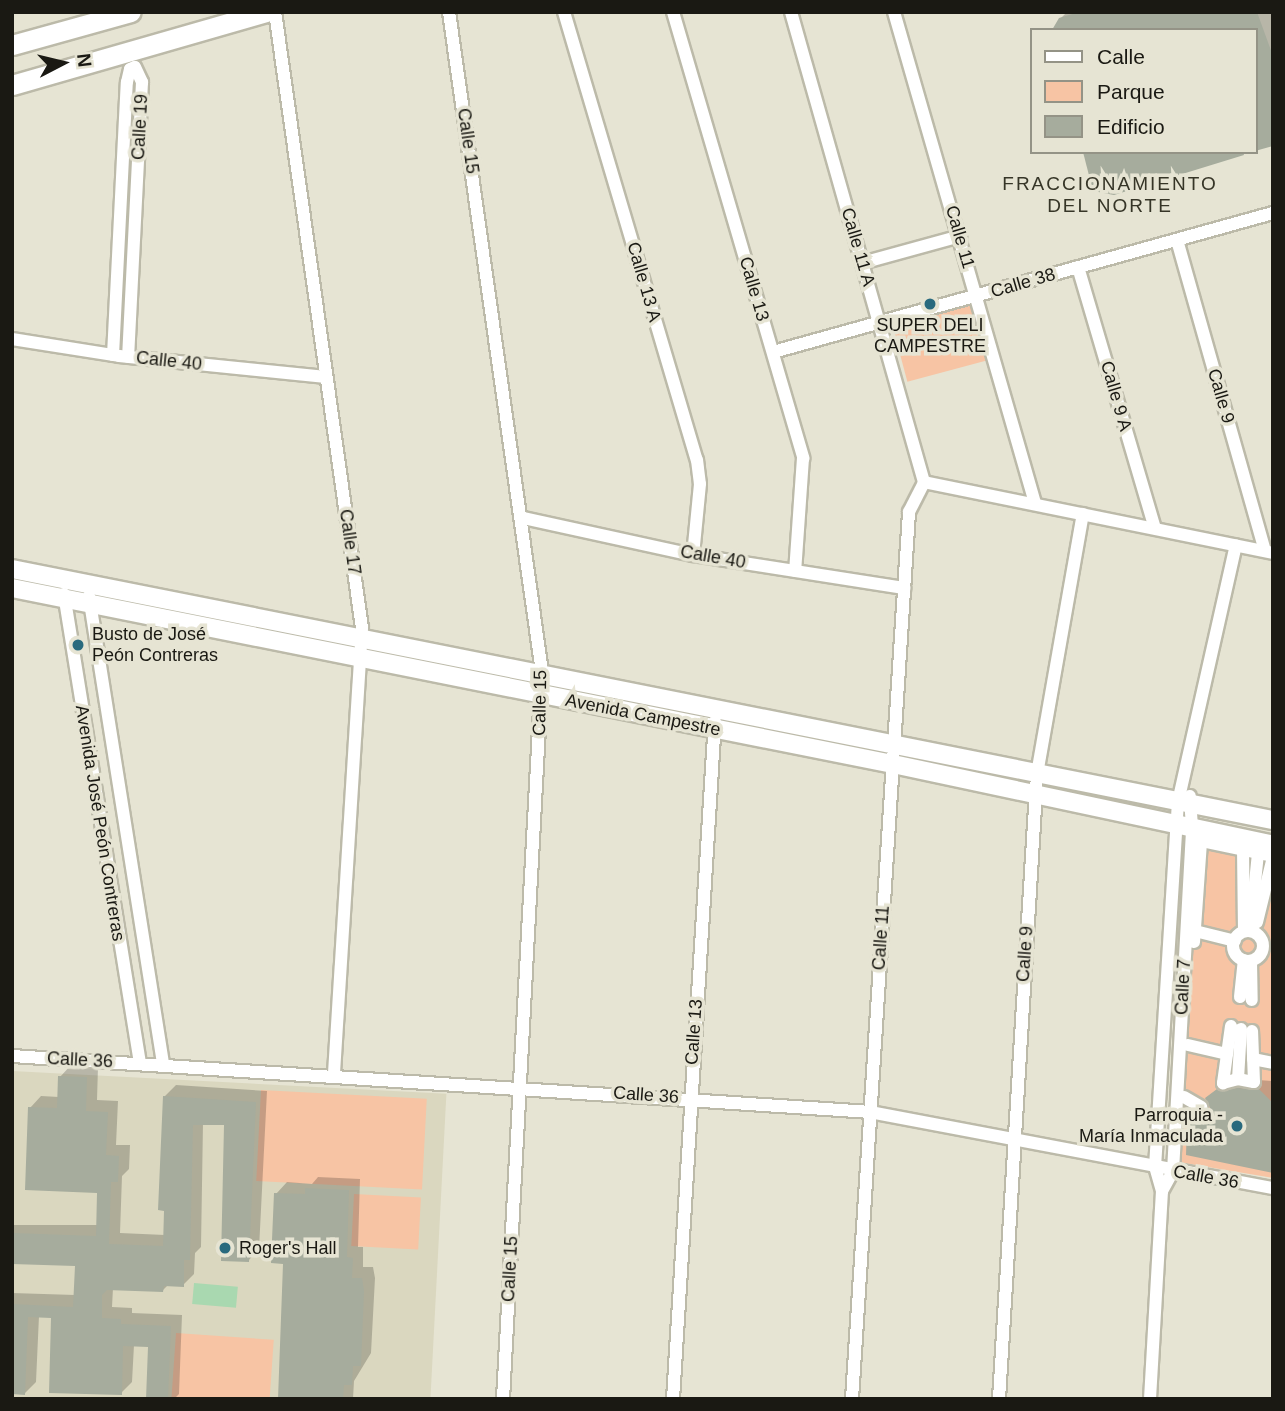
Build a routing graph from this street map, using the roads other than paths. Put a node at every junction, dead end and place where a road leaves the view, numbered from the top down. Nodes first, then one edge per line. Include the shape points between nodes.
1 (131, 12) edge
2 (266, 12) edge
3 (275, 12) edge
4 (449, 12) edge
5 (565, 12) edge
6 (673, 12) edge
7 (790, 12) edge
8 (894, 12) edge
9 (12, 45) edge
10 (12, 85) edge
11 (1273, 213) edge
12 (960, 236) junction
13 (1177, 240) junction
14 (862, 263) junction
15 (1078, 267) junction
16 (978, 296) junction
17 (880, 324) junction
18 (12, 339) edge
19 (773, 352) junction
20 (113, 355) junction
21 (128, 357) junction
22 (326, 377) junction
23 (924, 482) junction
24 (1035, 503) junction
25 (1083, 514) junction
26 (523, 518) junction
27 (1154, 526) junction
28 (1236, 545) junction
29 (1269, 552) edge
30 (693, 555) junction
31 (12, 569) edge
32 (795, 571) junction
33 (12, 588) edge
34 (904, 588) junction
35 (65, 591) junction
36 (89, 595) junction
37 (360, 649) junction
38 (542, 672) junction
39 (542, 695) junction
40 (718, 709) junction
41 (713, 728) junction
42 (894, 741) junction
43 (893, 764) junction
44 (1037, 774) junction
45 (1036, 795) junction
46 (1185, 804) junction
47 (1273, 820) edge
48 (1184, 825) junction
49 (124, 835) junction
50 (102, 837) junction
51 (1262, 852) edge
52 (1195, 936) junction
53 (1244, 936) junction
54 (1267, 949) edge
55 (1245, 960) junction
56 (1243, 998) dead end
57 (1242, 1029) junction
58 (1188, 1045) junction
59 (1227, 1054) junction
60 (12, 1056) edge
61 (1253, 1059) junction
62 (140, 1063) junction
63 (1273, 1063) edge
64 (163, 1065) junction
65 (334, 1075) junction
66 (1238, 1081) junction
67 (521, 1086) junction
68 (1184, 1097) junction
69 (690, 1099) junction
70 (1201, 1107) dead end
71 (870, 1112) junction
72 (1012, 1138) junction
73 (1180, 1157) dead end
74 (1155, 1167) junction
75 (1173, 1171) junction
76 (1273, 1188) edge
77 (1162, 1191) junction
78 (503, 1399) edge
79 (673, 1399) edge
80 (852, 1399) edge
81 (999, 1399) edge
82 (1150, 1399) edge

1 - 9 main road
2 - 10 main road
3 - 22 street, Calle 17
4 - 26 street, Calle 15
5 - 30 street, Calle 13 A via 697,460 700,484
6 - 19 street, Calle 13
7 - 14 street, Calle 11 A
8 - 12 street, Calle 11
11 - 13 street, Calle 38
12 - 14 street
12 - 16 street, Calle 11
13 - 15 street, Calle 38
13 - 29 street, Calle 9
14 - 17 street, Calle 11 A
15 - 16 street, Calle 38
15 - 27 street, Calle 9 A
16 - 17 street, Calle 38
16 - 24 street, Calle 11
17 - 19 street, Calle 38
17 - 23 street, Calle 11 A
18 - 20 street, Calle 40
19 - 32 street, Calle 13 via 803,458
20 - 21 street, Calle 40
20 - 21 street, Calle 19 via 127,82 129,70 135,67 142,82
21 - 22 street, Calle 40
22 - 37 street, Calle 17
23 - 24 street
23 - 34 street, Calle 11 via 909,512
24 - 25 street
25 - 27 street
25 - 44 street, Calle 9
26 - 30 street, Calle 40
26 - 38 street, Calle 15
27 - 28 street
28 - 29 street
28 - 46 street, Calle 7 via 1185,781
30 - 32 street, Calle 40
31 - 35 street, Avenida Campestre
32 - 34 street, Calle 40
33 - 35 street, Avenida Campestre
34 - 42 street, Calle 11
35 - 36 street, Avenida Campestre
35 - 50 street, Avenida José Peón Contreras
36 - 37 street, Avenida Campestre
36 - 49 street, Avenida José Peón Contreras
37 - 38 street, Avenida Campestre
37 - 39 street, Avenida Campestre
37 - 65 street, Calle 17
38 - 39 street, Calle 15
38 - 40 street, Avenida Campestre
39 - 41 street, Avenida Campestre
39 - 67 street, Calle 15
40 - 41 street, Calle 13
40 - 42 street, Avenida Campestre
41 - 43 street, Avenida Campestre
41 - 69 street, Calle 13
42 - 43 street, Calle 11
42 - 44 street, Avenida Campestre
43 - 45 street, Avenida Campestre
43 - 71 street, Calle 11
44 - 45 street, Calle 9
44 - 46 street, Avenida Campestre
45 - 48 street, Avenida Campestre
45 - 72 street, Calle 9
46 - 47 street, Avenida Campestre
46 - 48 street, Calle 7
48 - 51 street, Avenida Campestre
48 - 74 street, Calle 7
48 - 75 street, Calle 7
49 - 50 street
49 - 64 street, Avenida José Peón Contreras
50 - 62 street, Avenida José Peón Contreras
51 - 52 street via 1201,841
51 - 53 street
51 - 53 street
52 - 53 street
52 - 58 street
53 - 54 street
53 - 55 street
54 - 55 street
55 - 56 street
57 - 59 street
57 - 61 street
57 - 66 street
58 - 59 street
58 - 68 street
59 - 66 street via 1223,1083
60 - 62 street, Calle 36
61 - 63 street
61 - 66 street via 1254,1082
62 - 64 street, Calle 36
64 - 65 street, Calle 36
65 - 67 street, Calle 36
67 - 69 street, Calle 36
67 - 78 street, Calle 15
68 - 70 street
68 - 73 street
69 - 71 street, Calle 36
69 - 79 street, Calle 13
71 - 72 street, Calle 36
71 - 80 street, Calle 11
72 - 74 street, Calle 36
72 - 81 street, Calle 9
74 - 75 street, Calle 36
74 - 77 street, Calle 7
75 - 76 street, Calle 36
75 - 77 street, Calle 7
77 - 82 street, Calle 7

